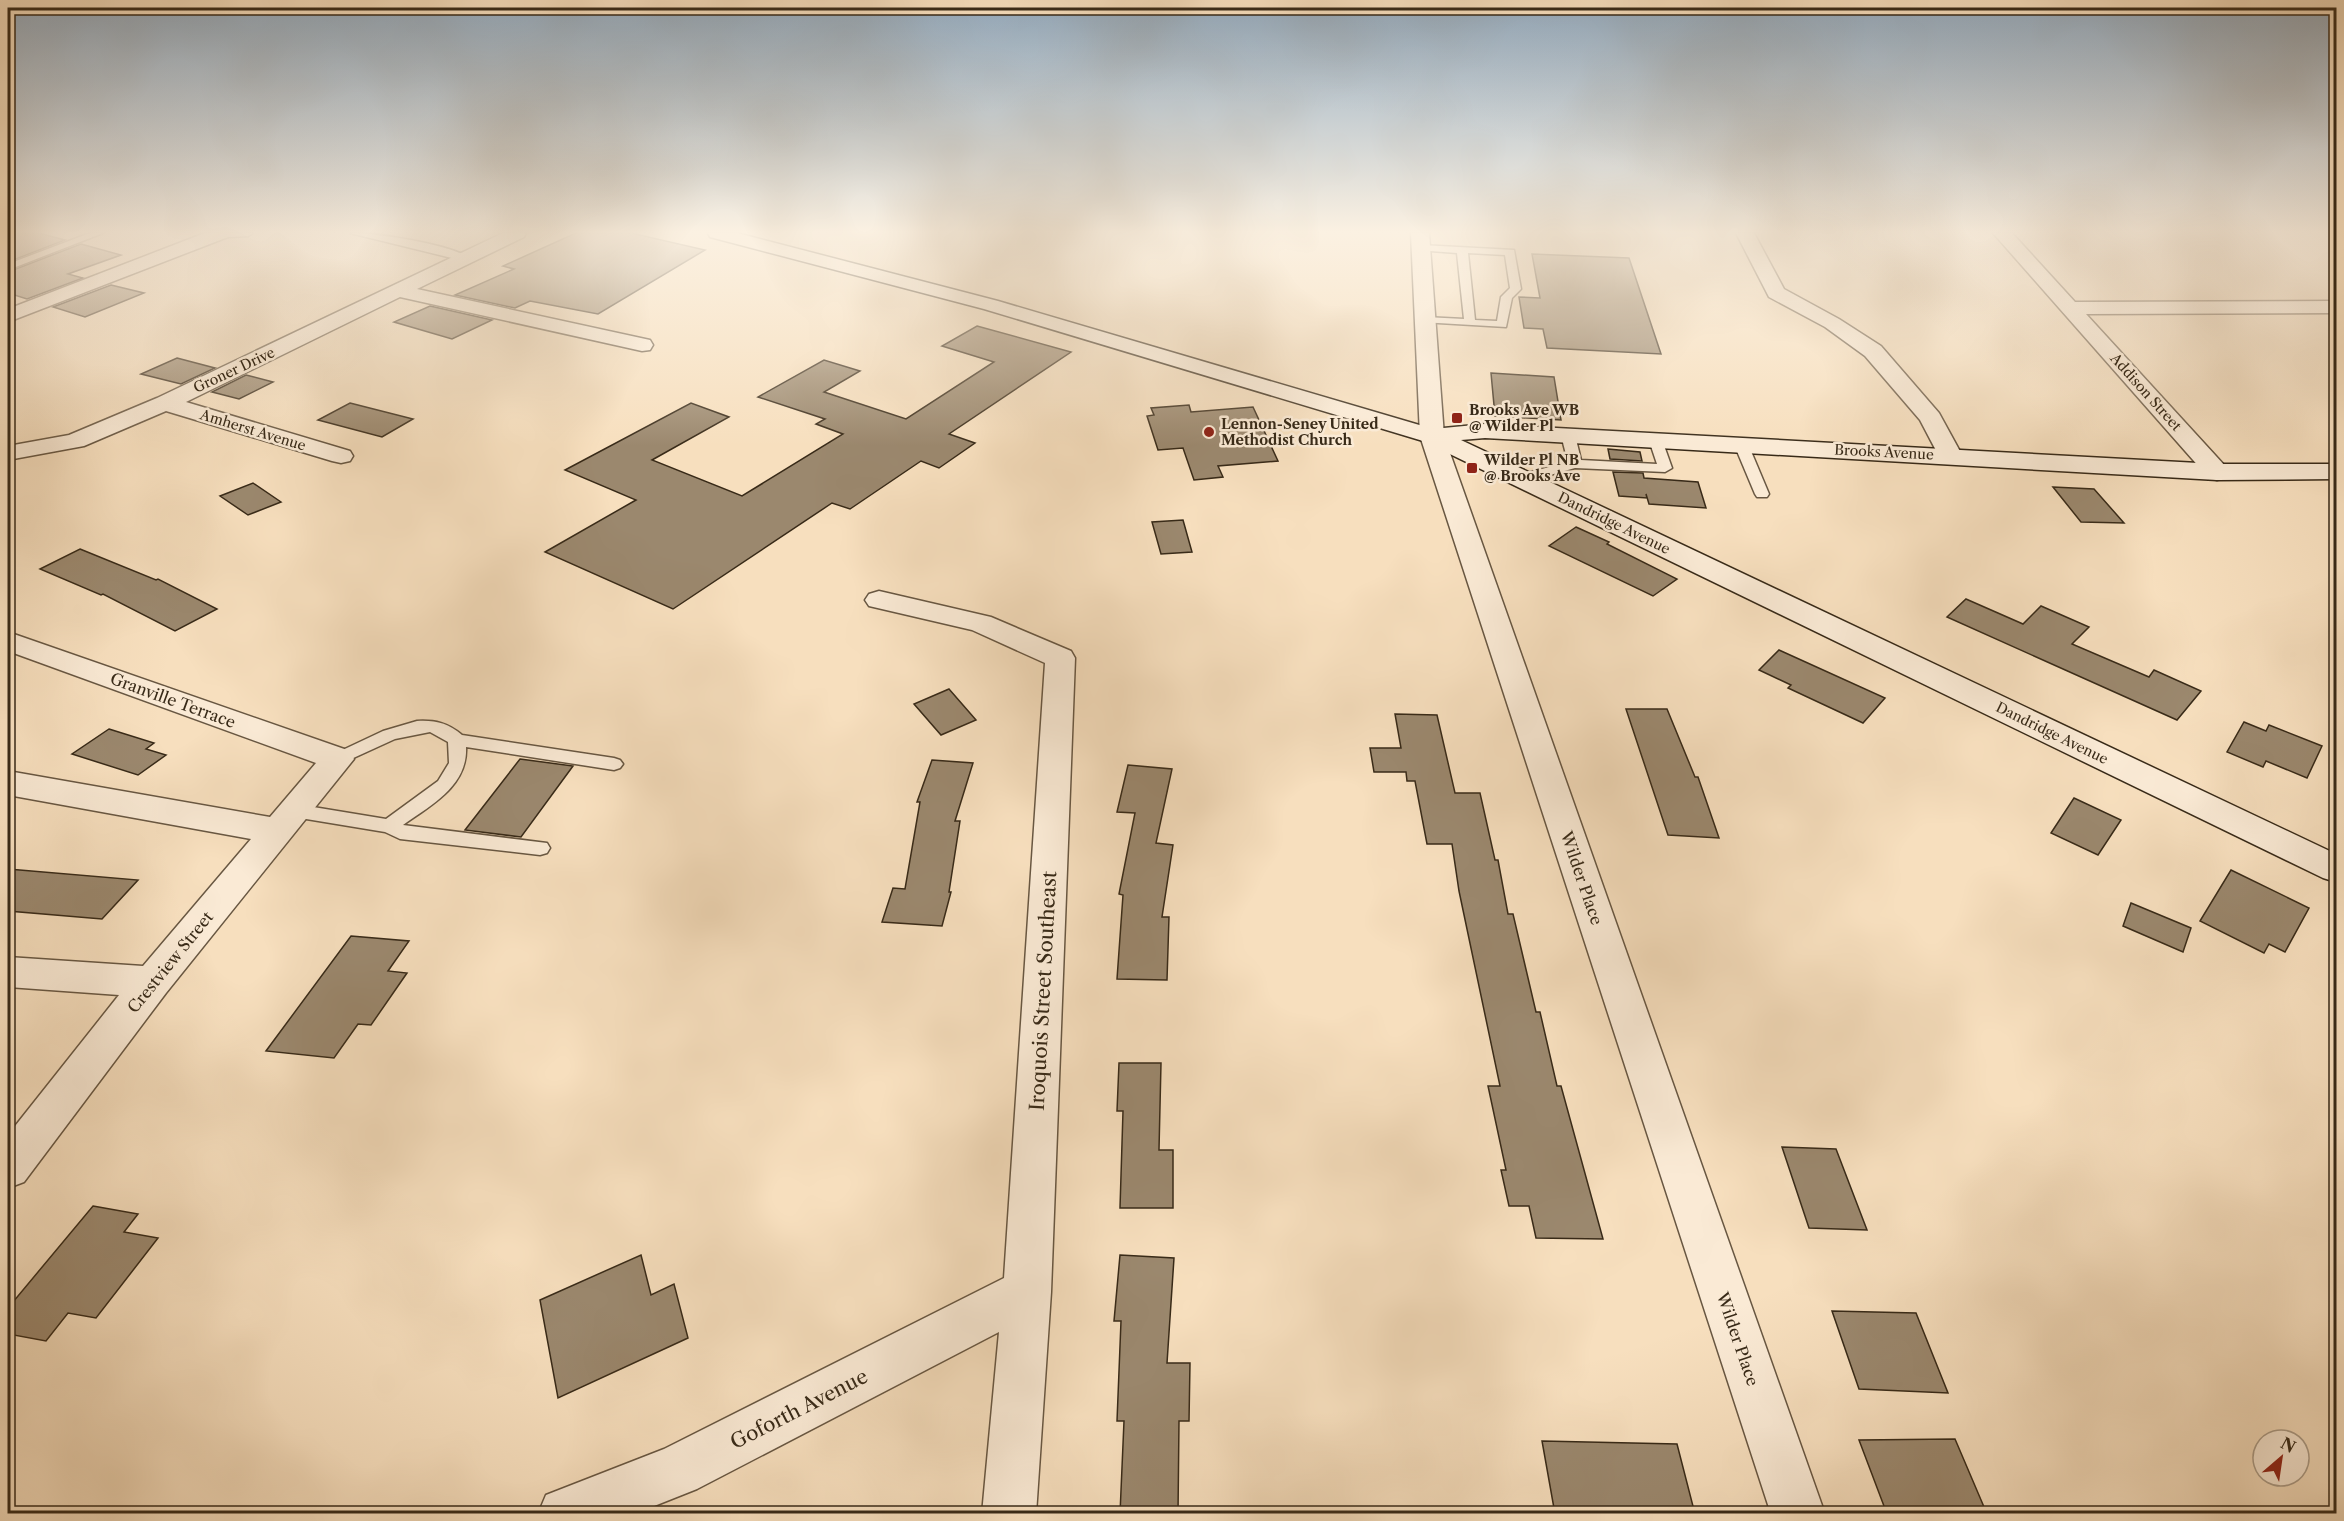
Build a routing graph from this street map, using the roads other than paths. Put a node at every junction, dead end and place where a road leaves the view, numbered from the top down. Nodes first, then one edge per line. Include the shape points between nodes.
1 (39, 304) edge
2 (372, 304) edge
3 (457, 304) edge
4 (991, 304) edge
5 (1424, 304) edge
6 (1468, 304) edge
7 (1506, 304) edge
8 (1797, 304) edge
9 (2065, 304) edge
10 (2337, 307) edge
11 (2069, 308) junction
12 (8, 316) edge
13 (1425, 320) junction
14 (1470, 323) junction
15 (642, 345) dead end
16 (165, 403) junction
17 (1432, 436) junction
18 (1741, 444) junction
19 (1572, 452) junction
20 (8, 453) edge
21 (1950, 455) junction
22 (341, 456) dead end
23 (1599, 457) dead end
24 (2337, 471) edge
25 (2217, 472) junction
26 (1521, 479) junction
27 (1762, 495) dead end
28 (879, 600) dead end
29 (8, 641) edge
30 (457, 740) junction
31 (338, 759) junction
32 (614, 764) dead end
33 (8, 783) edge
34 (286, 821) junction
35 (389, 826) junction
36 (540, 848) dead end
37 (2337, 869) edge
38 (8, 972) edge
39 (152, 982) junction
40 (8, 1168) edge
41 (1027, 1292) junction
42 (565, 1514) edge
43 (1009, 1514) edge
44 (1798, 1514) edge

1 - 12 street
2 - 16 street, Groner Drive
3 - 15 street
4 - 17 street, Dandridge Avenue via 1144,355
5 - 13 street, Wilder Place
6 - 14 lane
7 - 14 lane via 1502,325
8 - 21 street via 1832,322 1873,351 1931,418
9 - 11 street, Addison Street
10 - 11 street
11 - 25 street, Addison Street
13 - 14 lane
13 - 17 street, Wilder Place
16 - 20 street, Groner Drive via 75,441
16 - 22 street, Amherst Avenue
17 - 19 street, Brooks Avenue via 1485,431
17 - 26 street, Dandridge Avenue
17 - 44 street, Wilder Place
18 - 19 street, Brooks Avenue via 1653,455
18 - 21 street, Brooks Avenue
18 - 27 lane
19 - 23 lane
19 - 26 lane
21 - 25 street, Brooks Avenue
24 - 25 street, Brooks Avenue
26 - 37 street, Dandridge Avenue
28 - 41 street, Iroquois Street Southeast via 981,622 1060,658
29 - 31 street, Granville Terrace
30 - 31 lane via 441,729 412,728
30 - 32 lane
30 - 35 lane via 458,763 444,786
31 - 34 street, Crestview Street
33 - 34 street
34 - 35 lane
34 - 39 street, Crestview Street
35 - 36 lane via 400,832
38 - 39 street
39 - 40 street, Crestview Street
41 - 42 street, Goforth Avenue via 678,1470
41 - 43 street, Iroquois Street Southeast

